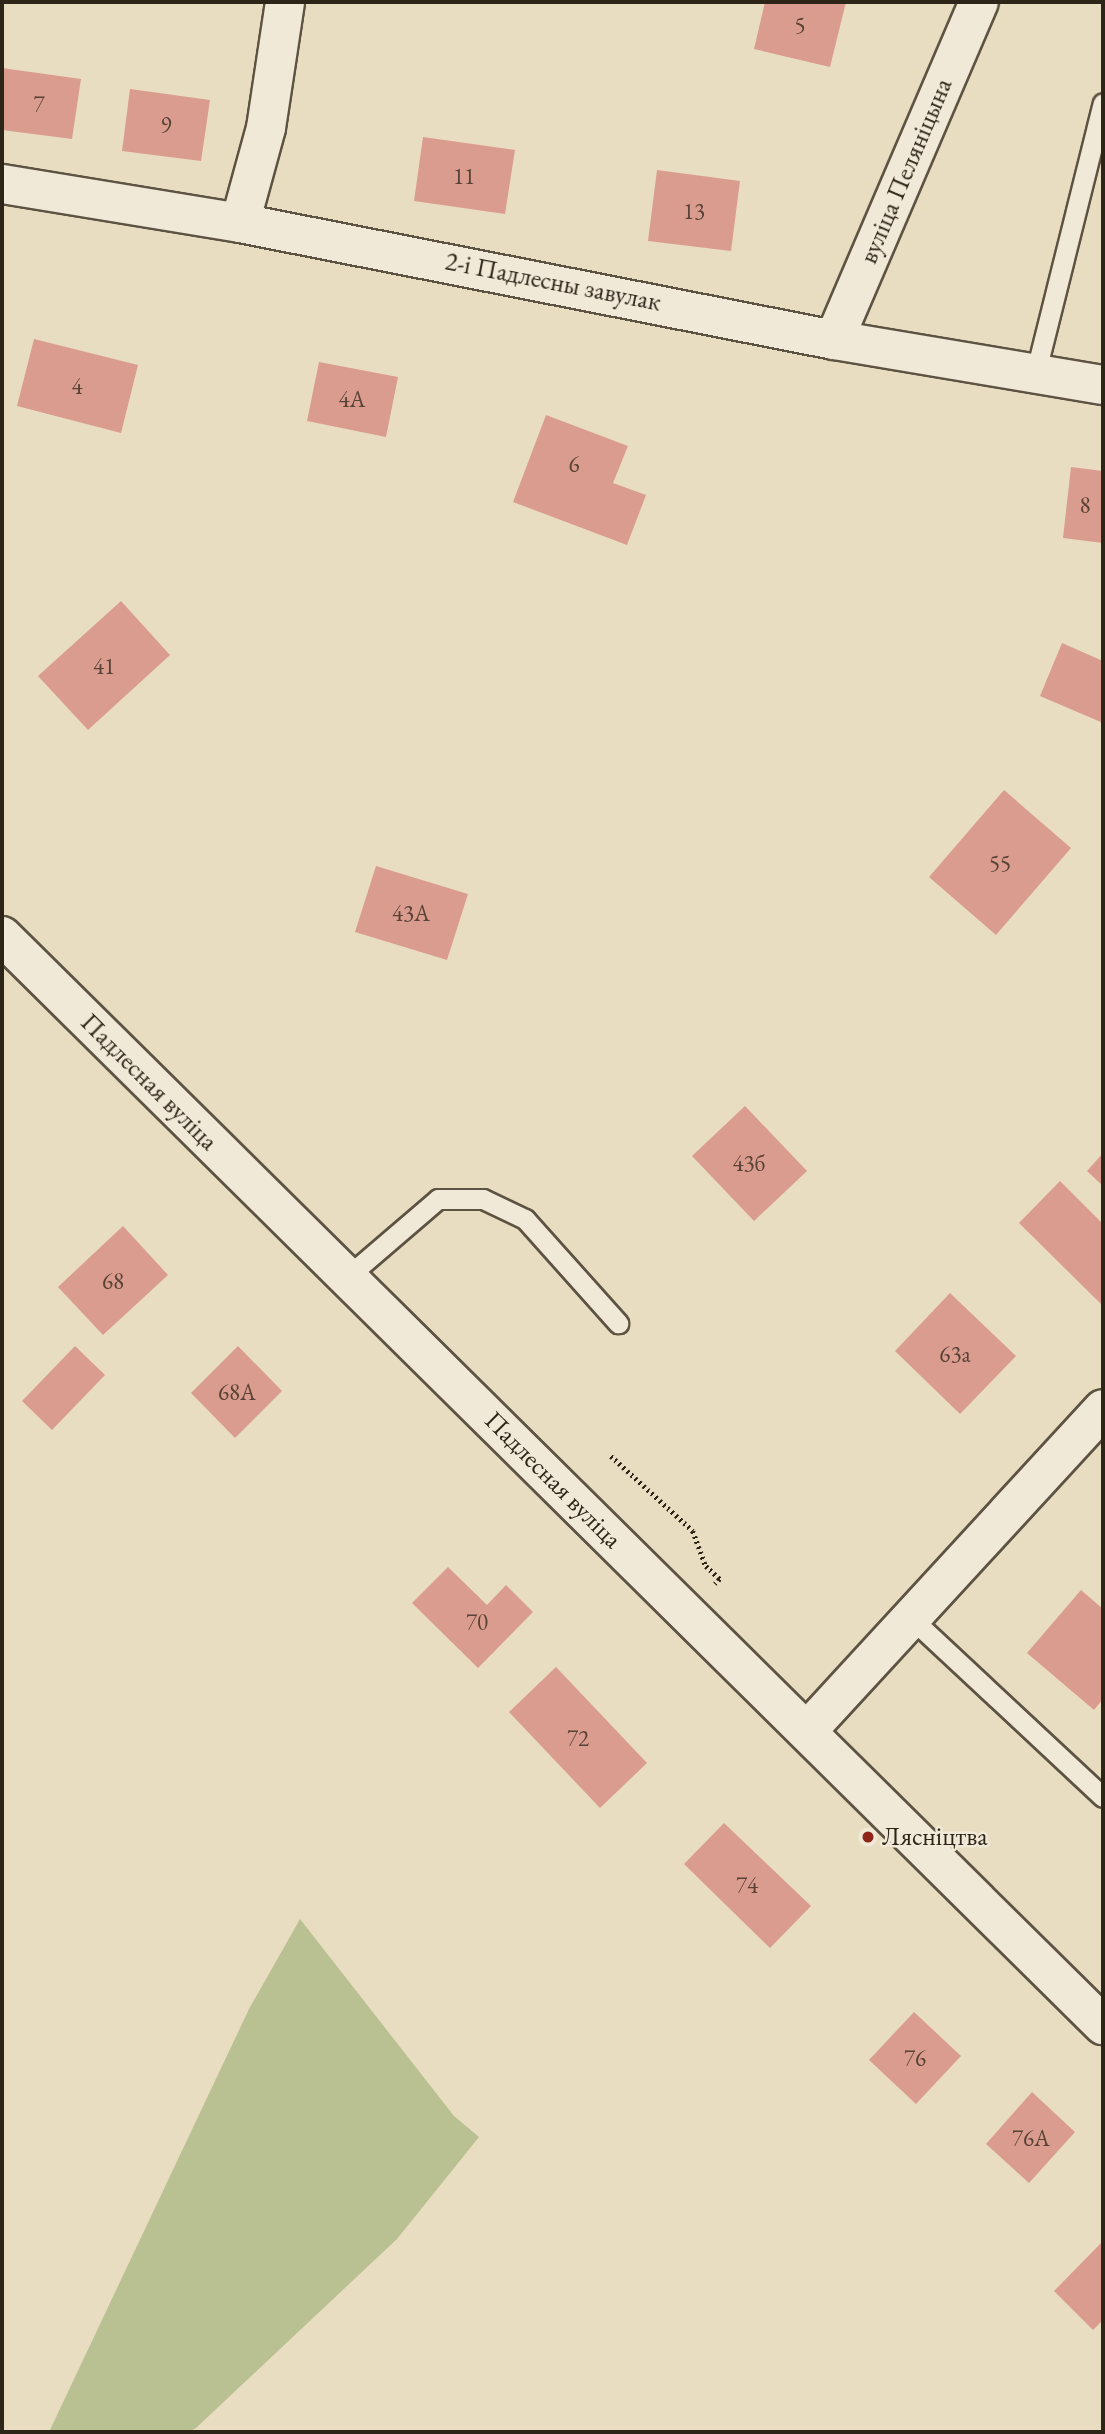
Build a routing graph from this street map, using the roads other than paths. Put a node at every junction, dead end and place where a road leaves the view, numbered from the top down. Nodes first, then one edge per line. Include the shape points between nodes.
1 (285, 2) edge
2 (979, 2) edge
3 (1103, 103) edge
4 (2, 184) edge
5 (240, 223) junction
6 (834, 340) junction
7 (1035, 374) junction
8 (1103, 385) edge
9 (2, 936) edge
10 (347, 1277) junction
11 (618, 1323) dead end
12 (1103, 1409) edge
13 (911, 1618) junction
14 (807, 1731) junction
15 (1103, 1797) edge
16 (1103, 2025) edge

1 - 5 street via 266,128
2 - 6 street, вуліца Пеляніцына
3 - 7 lane
4 - 5 street, 2-і Падлесны завулак
5 - 6 street, 2-і Падлесны завулак
6 - 7 street, 2-і Падлесны завулак
7 - 8 street, 2-і Падлесны завулак
9 - 10 street, Падлесная вуліца
10 - 11 lane via 438,1199 483,1199 525,1219
10 - 14 street, Падлесная вуліца
12 - 13 street
13 - 14 street
13 - 15 lane
14 - 16 street, Падлесная вуліца

